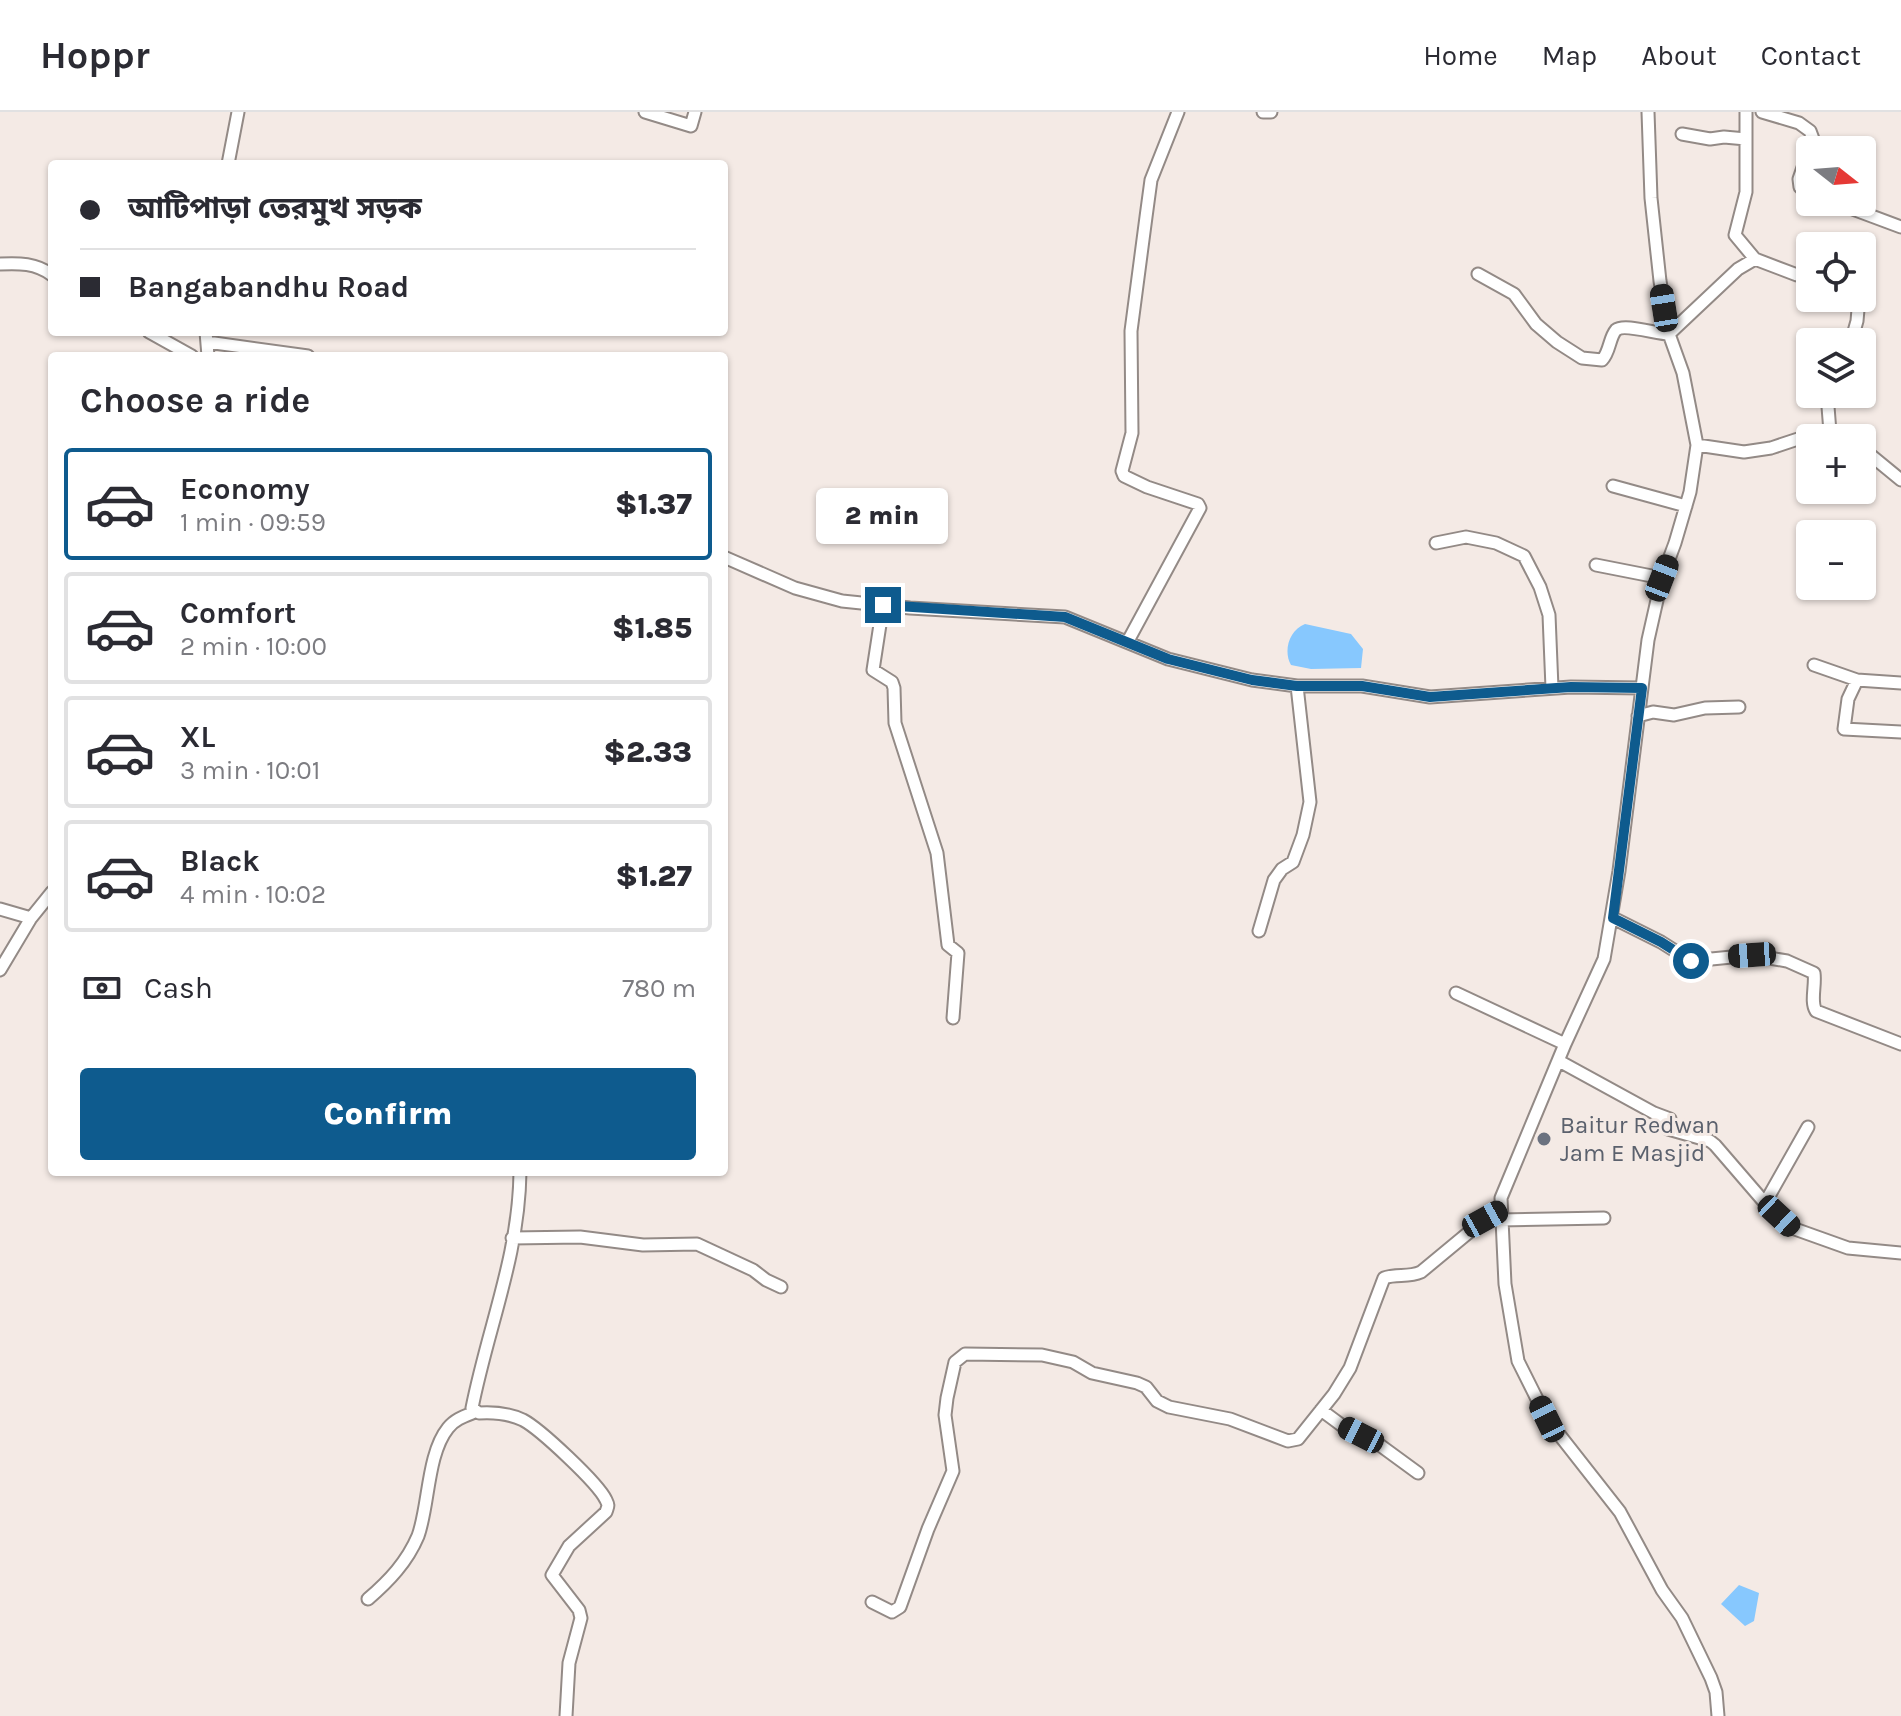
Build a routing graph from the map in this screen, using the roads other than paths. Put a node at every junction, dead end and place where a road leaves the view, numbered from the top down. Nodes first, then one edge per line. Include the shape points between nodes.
1 (238, 112) edge
2 (645, 112) edge
3 (695, 112) edge
4 (1178, 112) edge
5 (1263, 112) edge
6 (1271, 112) edge
7 (1648, 112) edge
8 (1746, 112) edge
9 (1762, 112) edge
10 (1682, 134) dead end
11 (1812, 136) edge
12 (1746, 139) junction
13 (229, 160) edge
14 (1872, 216) edge
15 (1901, 227) edge
16 (1755, 259) junction
17 (0, 264) edge
18 (48, 272) edge
19 (1796, 273) edge
20 (1478, 274) dead end
21 (1669, 334) junction
22 (156, 336) edge
23 (207, 337) edge
24 (185, 352) edge
25 (287, 352) edge
26 (1796, 440) edge
27 (1697, 445) junction
28 (1876, 459) edge
29 (1901, 480) edge
30 (1613, 486) dead end
31 (1686, 506) junction
32 (1436, 543) dead end
33 (728, 559) edge
34 (1596, 565) dead end
35 (1662, 578) junction
36 (883, 605) junction
37 (1128, 641) junction
38 (1814, 665) dead end
39 (1857, 680) junction
40 (1901, 683) edge
41 (1297, 686) junction
42 (1552, 688) junction
43 (1642, 688) junction
44 (1739, 707) dead end
45 (1638, 716) junction
46 (1901, 732) edge
47 (48, 901) edge
48 (0, 909) edge
49 (31, 918) junction
50 (1613, 918) junction
51 (1259, 931) dead end
52 (0, 970) edge
53 (1456, 993) dead end
54 (953, 1018) dead end
55 (1565, 1044) junction
56 (1901, 1044) edge
57 (1559, 1061) junction
58 (1808, 1127) dead end
59 (520, 1176) edge
60 (1765, 1203) junction
61 (1500, 1216) junction
62 (1604, 1218) dead end
63 (512, 1238) junction
64 (1901, 1253) edge
65 (781, 1287) dead end
66 (1321, 1410) junction
67 (475, 1412) junction
68 (1418, 1473) dead end
69 (368, 1599) dead end
70 (872, 1602) dead end
71 (566, 1716) edge
72 (1718, 1716) edge

1 - 13 street
2 - 3 street via 691,126
4 - 37 street via 1151,180 1131,331 1132,433 1122,471 1200,508
5 - 6 street
7 - 21 street via 1651,198
8 - 12 street
9 - 11 street via 1799,123
10 - 12 street
12 - 16 street via 1746,192 1735,235
14 - 15 street
16 - 19 street
16 - 21 street
17 - 18 street via 22,263
20 - 21 street via 1514,294 1536,324 1582,358 1602,360 1619,328
21 - 27 street via 1683,373
22 - 24 street
23 - 25 street
26 - 27 street via 1744,452
27 - 31 street
28 - 29 street
30 - 31 street
31 - 35 street
32 - 42 street via 1466,537 1524,556 1549,615
33 - 36 street via 795,588
34 - 35 street
35 - 43 street
36 - 37 street via 1065,617
36 - 54 street via 873,670 892,682 895,723 937,853 948,945 958,953
37 - 41 street via 1212,672
38 - 39 street
39 - 40 street
39 - 46 street via 1844,729
41 - 42 street via 1362,686 1430,697
41 - 51 street via 1310,802 1293,862 1274,880
42 - 43 street
43 - 45 street
44 - 45 street
45 - 50 street
47 - 49 street
48 - 49 street
49 - 52 street
50 - 55 street via 1604,959
50 - 56 street via 1691,961 1752,955 1787,961 1814,973 1813,1009
53 - 55 street
55 - 57 street
57 - 60 street via 1664,1115 1670,1119 1668,1129 1710,1141
57 - 61 street via 1501,1198
58 - 60 street
59 - 63 street
60 - 64 street via 1792,1228 1809,1235 1848,1248
61 - 62 street
61 - 66 street via 1485,1219 1421,1272 1384,1278 1350,1368
61 - 72 street via 1518,1361 1547,1419 1620,1512 1682,1618 1711,1678
63 - 65 street via 697,1244
63 - 67 street via 505,1285 476,1388
66 - 68 street
66 - 70 street via 1298,1439 1288,1441 1230,1419 1169,1407 1146,1387 1092,1373 1073,1362 1042,1355 965,1354 955,1362 947,1398 953,1471 949,1485 900,1607 892,1612
67 - 69 street via 447,1429 410,1554
67 - 71 street via 522,1420 541,1433 608,1506 569,1546 552,1575 581,1618 569,1663

